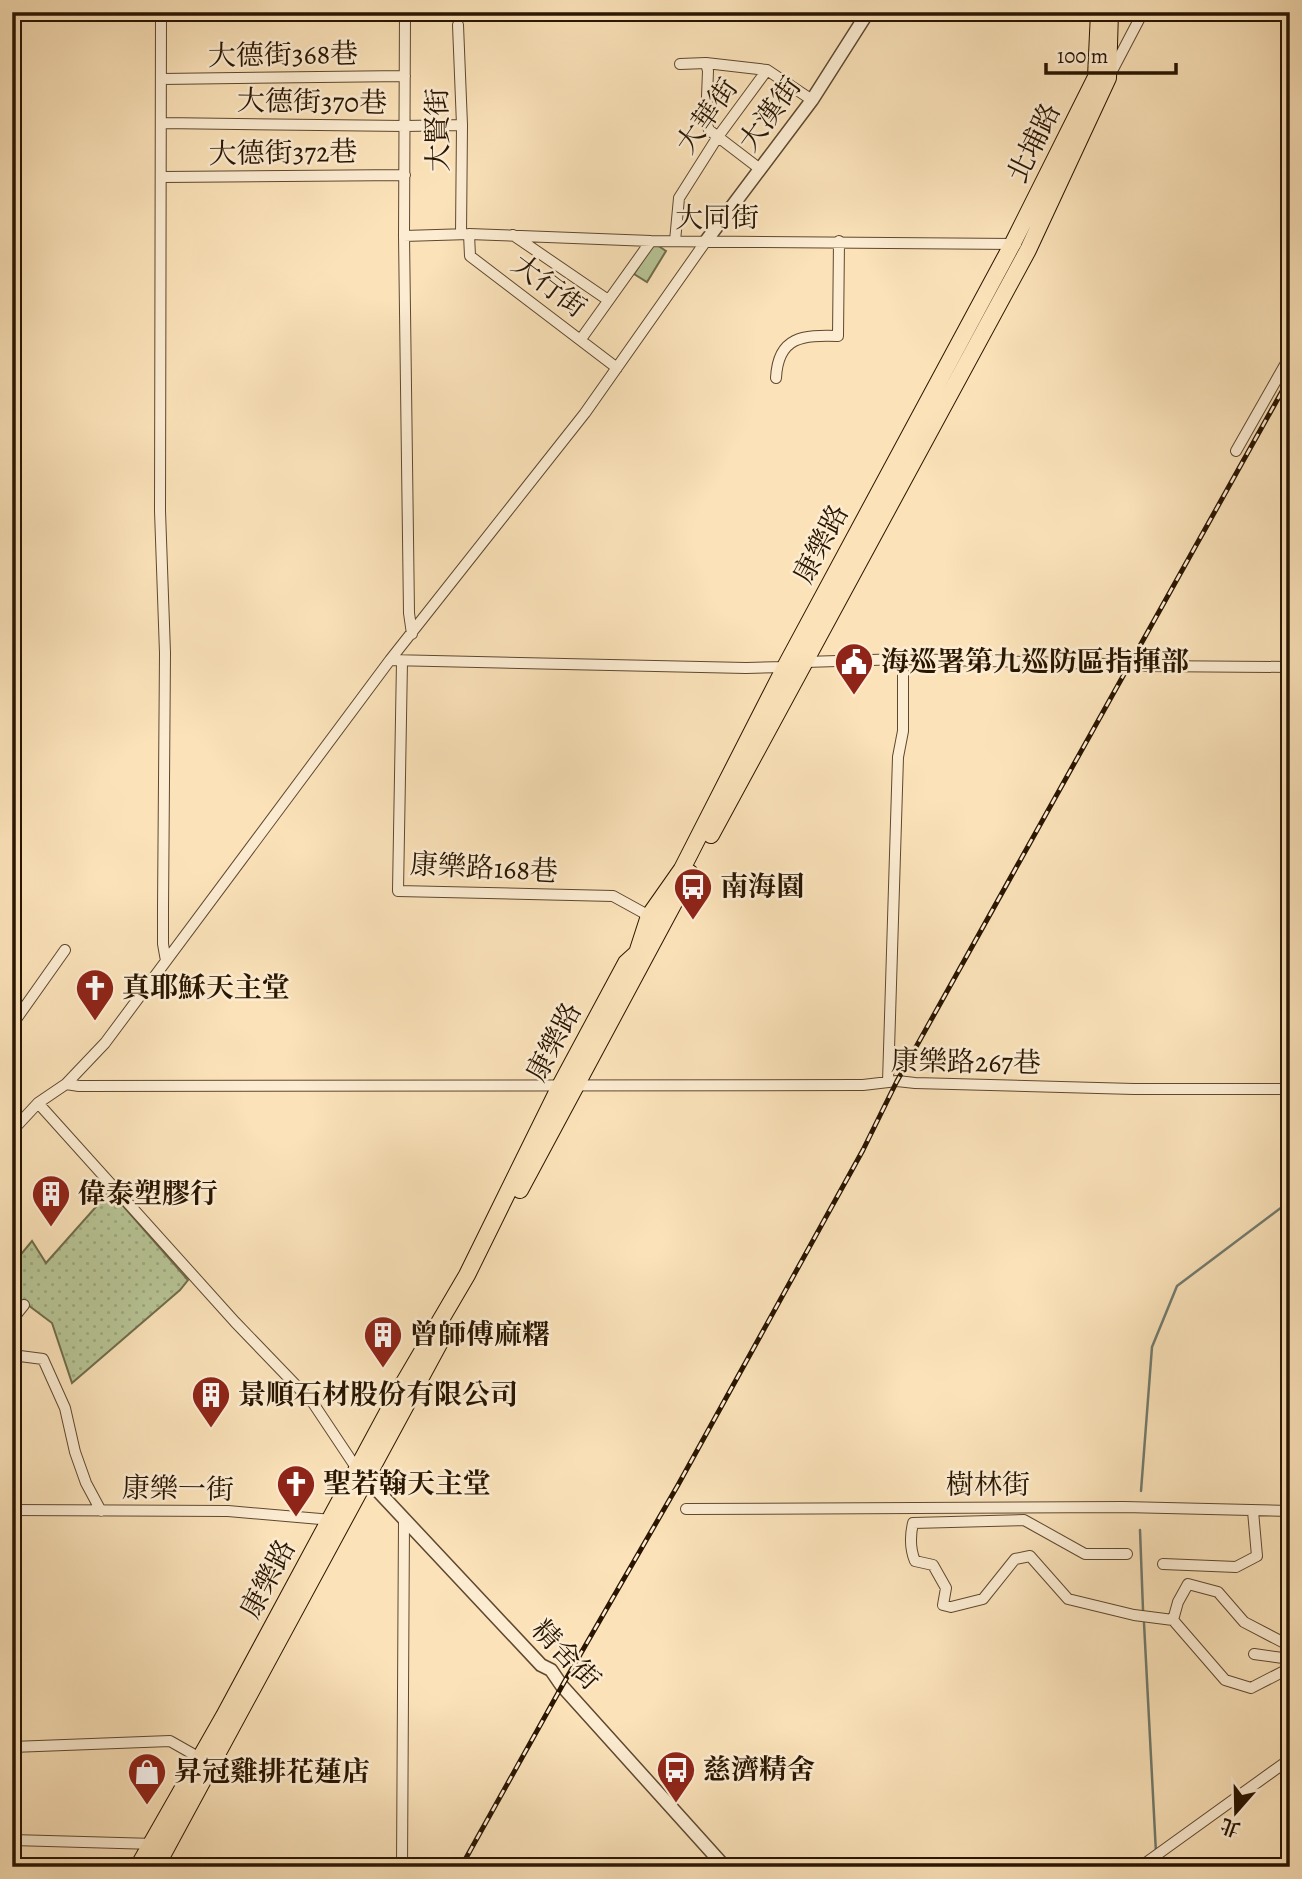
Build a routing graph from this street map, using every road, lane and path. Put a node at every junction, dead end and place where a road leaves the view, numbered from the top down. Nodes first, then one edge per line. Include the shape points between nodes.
1 (161, 12) edge
2 (405, 12) edge
3 (868, 12) edge
4 (1099, 12) edge
5 (1110, 12) edge
6 (1143, 12) edge
7 (458, 25) dead end
8 (706, 63) junction
9 (680, 64) dead end
10 (766, 70) junction
11 (405, 76) junction
12 (1102, 77) junction
13 (161, 79) junction
14 (812, 100) junction
15 (162, 123) junction
16 (462, 125) junction
17 (405, 126) junction
18 (718, 138) junction
19 (761, 169) junction
20 (405, 175) junction
21 (162, 177) junction
22 (465, 234) junction
23 (512, 234) junction
24 (404, 236) junction
25 (652, 241) junction
26 (675, 241) junction
27 (706, 241) junction
28 (839, 241) junction
29 (1021, 246) junction
30 (608, 300) junction
31 (581, 339) junction
32 (1290, 356) edge
33 (617, 368) junction
34 (776, 378) dead end
35 (923, 426) junction
36 (1236, 451) dead end
37 (412, 635) junction
38 (902, 659) junction
39 (390, 660) junction
40 (402, 661) junction
41 (805, 662) junction
42 (1108, 664) tunnel mouth
43 (1145, 666) tunnel mouth
44 (785, 667) junction
45 (1290, 667) edge
46 (656, 920) junction
47 (65, 950) dead end
48 (166, 961) junction
49 (12, 1026) edge
50 (888, 1082) junction
51 (66, 1084) junction
52 (568, 1085) junction
53 (1290, 1089) edge
54 (38, 1103) junction
55 (12, 1131) edge
56 (24, 1306) dead end
57 (12, 1320) edge
58 (12, 1355) edge
59 (362, 1474) junction
60 (686, 1509) dead end
61 (12, 1510) edge
62 (101, 1511) junction
63 (1253, 1511) junction
64 (1290, 1511) edge
65 (404, 1520) junction
66 (336, 1522) junction
67 (1127, 1554) dead end
68 (1163, 1564) dead end
69 (1173, 1620) junction
70 (1290, 1646) edge
71 (1254, 1654) dead end
72 (1290, 1659) edge
73 (1290, 1668) edge
74 (12, 1747) edge
75 (200, 1758) junction
76 (1290, 1759) edge
77 (12, 1840) edge
78 (159, 1846) junction
79 (138, 1867) edge
80 (156, 1867) edge
81 (402, 1867) edge
82 (725, 1867) edge
83 (1140, 1867) edge

1 - 13 street
2 - 11 street
3 - 14 street, 大漢街
4 - 12 main road
5 - 12 main road
6 - 12 street, 北埔路
7 - 16 street, 大賢街
8 - 9 street
8 - 10 street
8 - 18 street via 706,122
10 - 14 street, 大華街
10 - 18 street, 大華街
11 - 13 street, 大德街368巷
11 - 17 street
12 - 29 main road, 北埔路
13 - 15 street
14 - 19 street, 大漢街
15 - 17 street, 大德街370巷
15 - 21 street
16 - 17 street, 大德街370巷
16 - 22 street, 大賢街
17 - 20 street
18 - 19 street
18 - 26 street, 大華街 via 679,198
19 - 27 street, 大漢街
20 - 21 street, 大德街372巷
20 - 24 street
21 - 48 street via 160,511
22 - 23 street, 大同街
22 - 24 street, 大同街
22 - 31 street, 大行街 via 470,256
23 - 25 street, 大同街
23 - 30 street
24 - 37 street
25 - 26 street, 大同街
25 - 30 street
26 - 27 street, 大同街
27 - 28 street, 大同街
27 - 33 street
28 - 29 street, 大同街
28 - 34 street via 838,336 805,335 784,348
29 - 35 main road, 康樂路 via 989,326
30 - 31 street
31 - 33 street, 大行街
32 - 36 street
33 - 37 street
35 - 41 main road, 康樂路
35 - 44 main road, 康樂路
37 - 39 street
38 - 41 street
38 - 42 street
38 - 50 street
39 - 40 street
39 - 48 street
40 - 44 street
40 - 46 street, 康樂路168巷 via 398,891 613,896
41 - 44 street
41 - 46 main road, 康樂路
43 - 45 street
44 - 46 main road, 康樂路
46 - 52 main road, 康樂路
47 - 49 street
48 - 51 street via 104,1043
50 - 52 street, 康樂路267巷
50 - 53 street, 康樂路267巷
51 - 52 street, 康樂路267巷
51 - 54 street
52 - 59 main road, 康樂路
54 - 55 street
54 - 59 street via 313,1403
56 - 57 street
58 - 62 street via 43,1359 65,1408 86,1483
59 - 65 street, 精舍街
59 - 66 main road, 康樂路
60 - 63 street, 樹林街 via 1124,1507
61 - 62 street, 康樂一街
62 - 66 street, 康樂一街 via 228,1511
63 - 64 street, 樹林街
63 - 68 street via 1257,1556 1236,1567
65 - 81 street
65 - 82 street, 精舍街 via 541,1665 551,1670
66 - 75 main road, 康樂路
66 - 78 main road, 康樂路
67 - 69 street via 1085,1554 1024,1520 913,1523 911,1530 915,1561 933,1565 946,1588 943,1605 983,1599 1015,1559 1030,1556 1068,1598
69 - 70 street via 1188,1584 1218,1592 1244,1622
69 - 73 street via 1225,1680 1251,1688
71 - 72 street
74 - 75 street via 170,1741
75 - 78 main road, 康樂路
76 - 83 street
77 - 78 street
78 - 79 main road, 康樂路
78 - 80 main road, 康樂路

